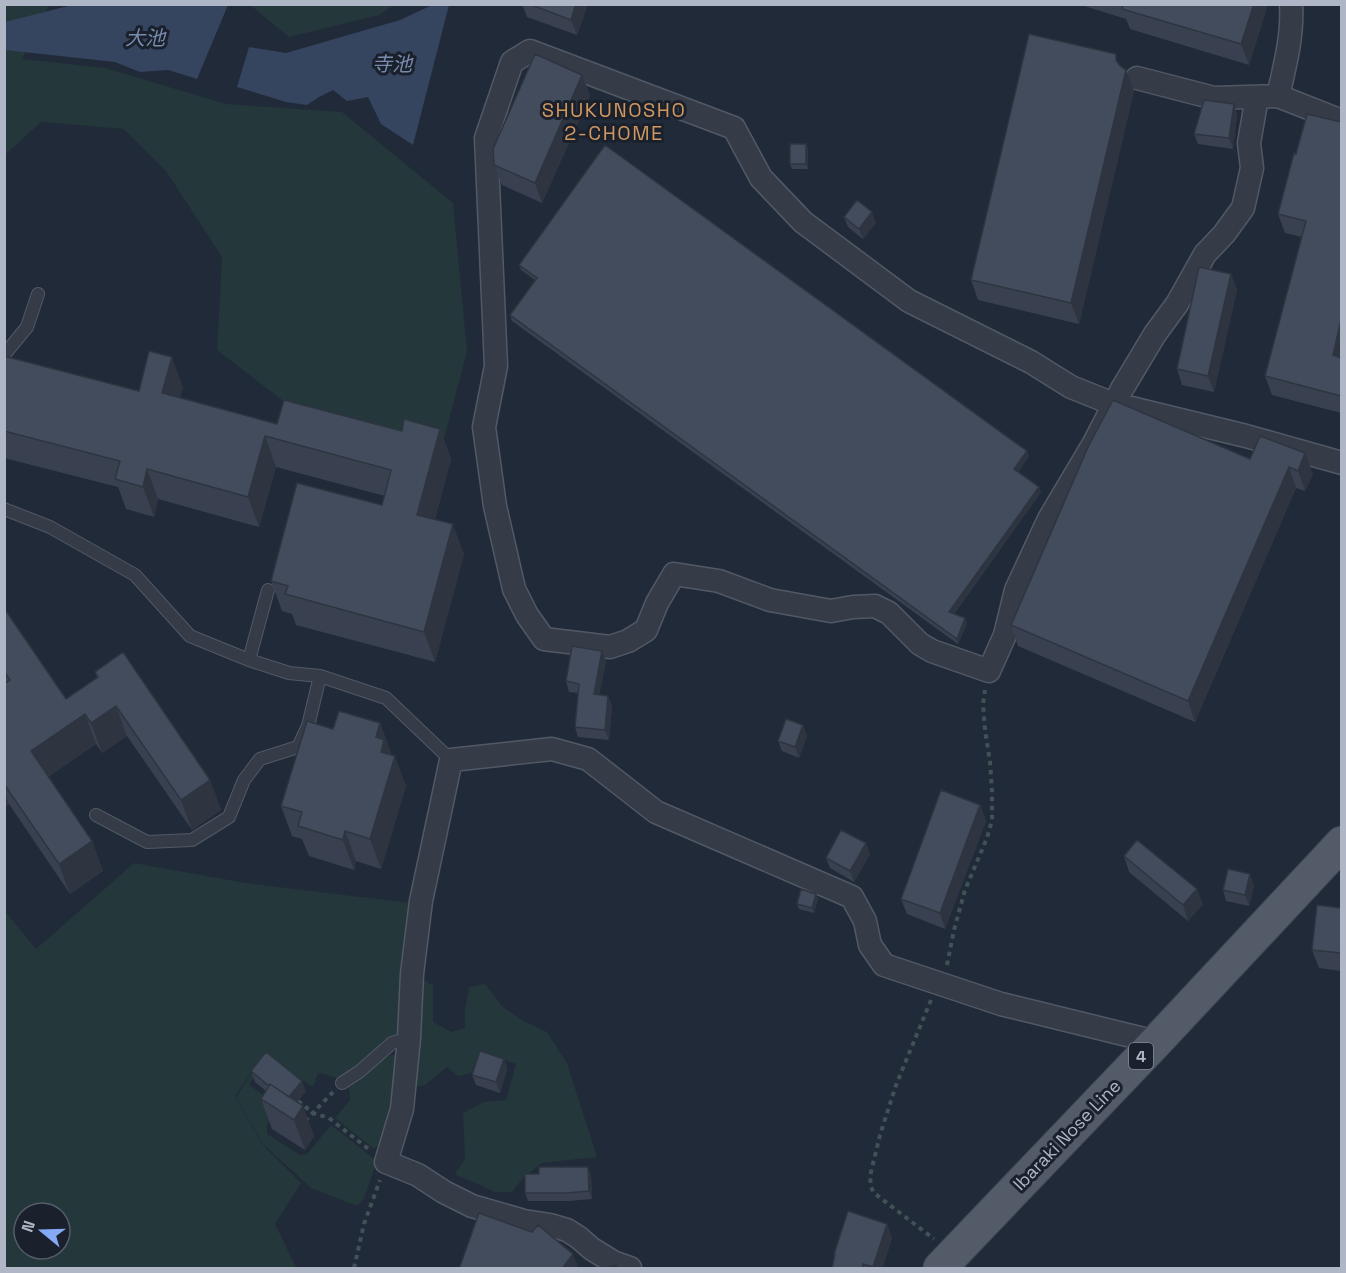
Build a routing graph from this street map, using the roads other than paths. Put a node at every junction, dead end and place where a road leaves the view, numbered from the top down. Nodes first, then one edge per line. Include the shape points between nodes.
1 (1291, 4) edge
2 (1137, 78) dead end
3 (1268, 96) junction
4 (1341, 121) edge
5 (38, 294) dead end
6 (4, 355) edge
7 (1341, 463) edge
8 (4, 508) edge
9 (268, 590) dead end
10 (249, 660) junction
11 (320, 676) junction
12 (451, 760) junction
13 (96, 815) dead end
14 (1341, 843) edge
15 (409, 1038) junction
16 (1156, 1042) junction
17 (342, 1083) road end
18 (947, 1261) edge
19 (630, 1269) edge

1 - 3 street via 1288,56
2 - 3 street via 1214,98
3 - 4 street
3 - 7 street via 1249,143 1252,168 1243,208 1204,254 1122,389 1094,443 1049,519 1016,590 1005,635 989,671 932,651 889,613 875,606 831,611 770,600 719,581 674,574 646,630 628,641 609,647 544,639 514,589 495,506 484,428 496,366 486,138 512,62 530,51 734,128 761,178 804,222 909,301 1031,362 1071,387 1121,406
5 - 6 lane via 27,327
8 - 10 lane via 50,527 135,574 190,636
9 - 10 lane
10 - 11 lane via 289,674
11 - 12 lane via 386,698
11 - 13 lane via 308,726 298,747 260,759 244,780 229,817 192,840 147,842
12 - 15 street via 421,901
12 - 16 street via 552,749 588,759 656,812 852,897 865,921 870,945 884,965 1001,1004
14 - 16 main road, Ibaraki Nose Line / 4
15 - 17 lane via 392,1043
15 - 19 street via 402,1109 379,1157 472,1206 567,1230 592,1250
16 - 18 main road, Ibaraki Nose Line / 4

